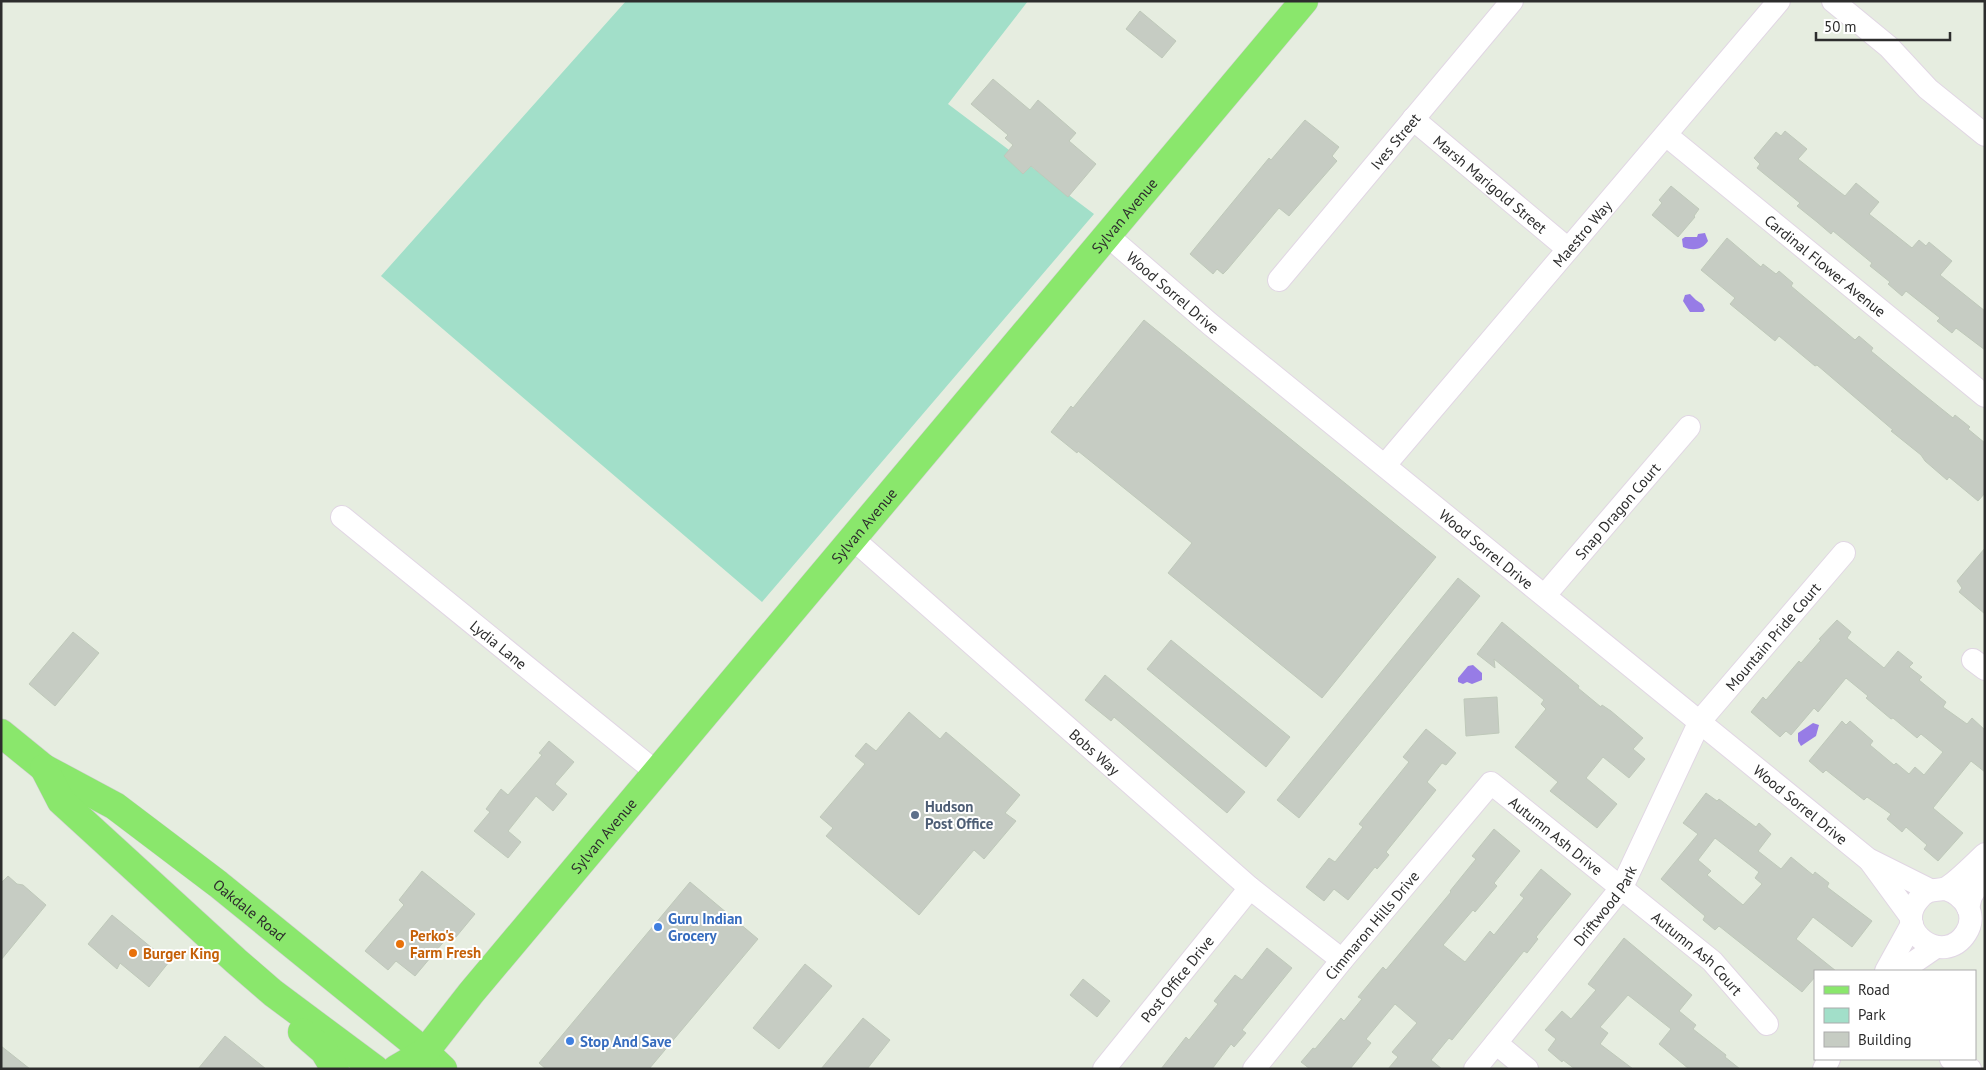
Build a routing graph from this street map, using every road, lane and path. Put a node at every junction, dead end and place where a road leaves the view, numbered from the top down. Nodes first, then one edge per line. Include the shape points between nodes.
1 (1304, 1) edge
2 (1512, 1) edge
3 (1779, 1) edge
4 (1833, 1) edge
5 (1413, 119) junction
6 (1666, 135) junction
7 (1985, 135) edge
8 (1108, 236) junction
9 (1568, 249) junction
10 (1279, 280) dead end
11 (1985, 396) edge
12 (1689, 427) dead end
13 (1385, 465) junction
14 (342, 517) dead end
15 (852, 539) junction
16 (1844, 553) dead end
17 (1545, 595) junction
18 (1700, 721) junction
19 (1, 733) edge
20 (44, 768) junction
21 (656, 772) junction
22 (1491, 783) joint
23 (93, 831) junction
24 (1985, 854) edge
25 (1868, 859) junction
26 (1985, 874) edge
27 (218, 884) junction
28 (1622, 887) junction
29 (1250, 888) junction
30 (1938, 890) junction
31 (1968, 908) junction
32 (1911, 920) junction
33 (1936, 947) junction
34 (1342, 960) junction
35 (1886, 970) edge
36 (1902, 970) edge
37 (273, 992) junction
38 (1767, 1024) dead end
39 (1496, 1043) junction
40 (1953, 1060) edge
41 (429, 1063) edge
42 (334, 1069) edge
43 (375, 1069) edge
44 (396, 1069) edge
45 (1104, 1069) edge
46 (1254, 1069) edge
47 (1475, 1069) edge
48 (1527, 1069) edge
49 (1970, 1069) edge

1 - 8 main road, Sylvan Avenue
2 - 5 street, Ives Street
3 - 6 street, Maestro Way
4 - 7 street via 1889,47 1928,89
5 - 9 street, Marsh Marigold Street
5 - 10 street, Ives Street
6 - 9 street, Maestro Way
6 - 11 street, Cardinal Flower Avenue
8 - 13 street, Wood Sorrel Drive via 1210,324
8 - 15 main road, Sylvan Avenue
9 - 13 street, Maestro Way
12 - 17 street, Snap Dragon Court
13 - 17 street, Wood Sorrel Drive
14 - 21 street, Lydia Lane
15 - 21 main road, Sylvan Avenue
15 - 29 street, Bobs Way
16 - 18 street, Mountain Pride Court
17 - 18 street, Wood Sorrel Drive
18 - 25 street, Wood Sorrel Drive
18 - 28 street, Driftwood Park
19 - 20 main road, Oakdale Road
20 - 23 main road, Oakdale Road via 60,801
20 - 27 main road, Oakdale Road via 115,806
21 - 41 main road, Sylvan Avenue via 471,993
22 - 28 street, Autumn Ash Drive
22 - 34 street, Cimmaron Hills Drive
23 - 27 main road via 98,827 110,827 192,885
23 - 37 main road, Oakdale Road
24 - 30 street
25 - 30 street, Wood Sorrel Drive
25 - 32 street, Wood Sorrel Drive
26 - 31 street via 1971,896
27 - 41 main road, Oakdale Road
28 - 38 street, Autumn Ash Court via 1712,961
28 - 39 street, Driftwood Park
29 - 34 street, Bobs Way
29 - 45 street, Post Office Drive
30 - 31 street via 1955,892
30 - 32 street via 1916,901
31 - 33 street via 1970,916 1966,933 1953,944
32 - 33 street via 1920,939
32 - 35 street
33 - 36 street
34 - 46 street, Cimmaron Hills Drive
37 - 42 main road via 299,1030 324,1051
37 - 43 main road, Oakdale Road
39 - 47 street, Driftwood Park
39 - 48 street
40 - 49 street
41 - 44 main road, Sylvan Avenue

